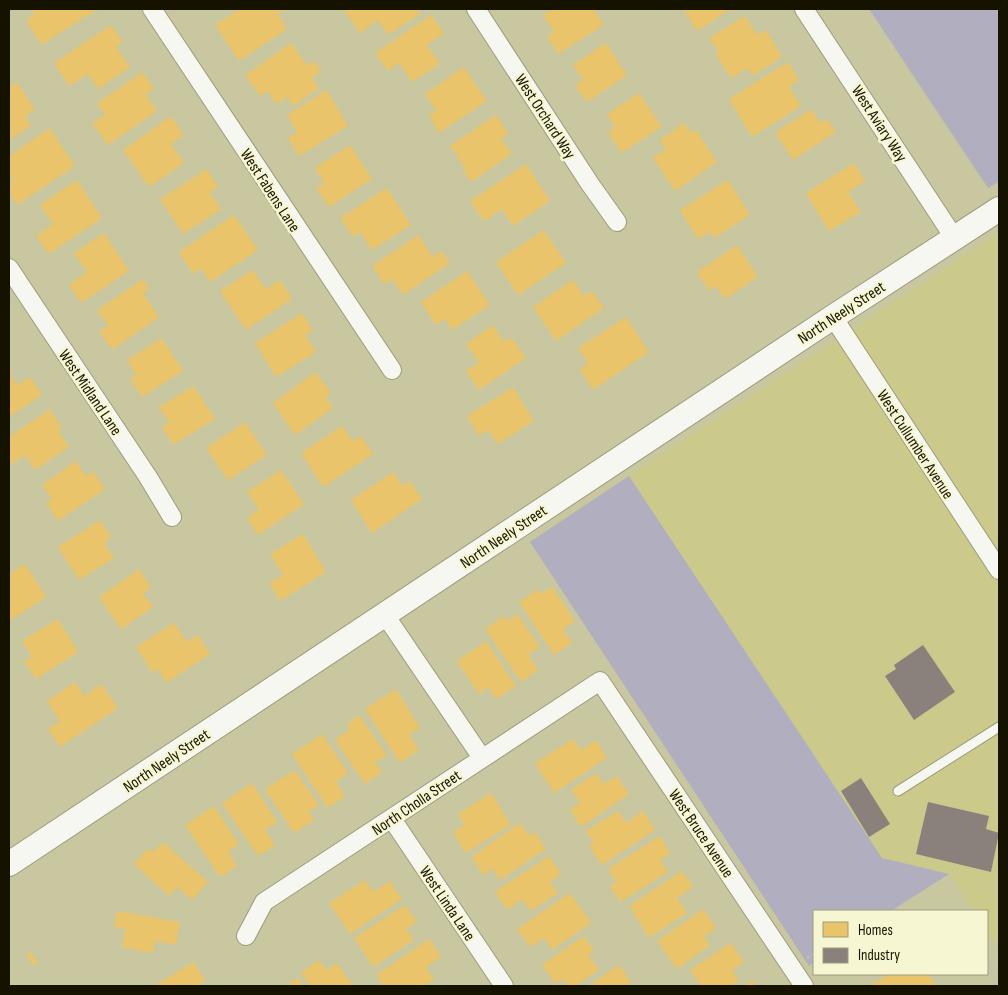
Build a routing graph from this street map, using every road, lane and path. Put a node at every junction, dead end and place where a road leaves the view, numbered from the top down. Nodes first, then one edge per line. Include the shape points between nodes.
1 (152, 9) edge
2 (476, 9) edge
3 (804, 9) edge
4 (999, 209) edge
5 (617, 222) dead end
6 (955, 239) junction
7 (9, 268) edge
8 (833, 317) junction
9 (392, 370) dead end
10 (172, 517) dead end
11 (999, 570) edge
12 (385, 615) junction
13 (600, 680) joint
14 (999, 727) edge
15 (482, 758) junction
16 (898, 791) dead end
17 (392, 819) junction
18 (9, 864) edge
19 (246, 936) dead end
20 (988, 958) edge
21 (504, 986) edge
22 (804, 986) edge
23 (996, 986) edge

1 - 9 street, West Fabens Lane
2 - 5 street, West Orchard Way
3 - 6 street, West Aviary Way
4 - 6 street, North Neely Street
6 - 8 street, North Neely Street
7 - 10 street, West Midland Lane
8 - 11 street, West Cullumber Avenue
8 - 12 street, North Neely Street
12 - 15 street
12 - 18 street, North Neely Street
13 - 15 street, North Cholla Street
13 - 22 street, West Bruce Avenue
14 - 16 lane
15 - 17 street, North Cholla Street
17 - 19 street, North Cholla Street via 264,902
17 - 21 street, West Linda Lane
20 - 23 path

